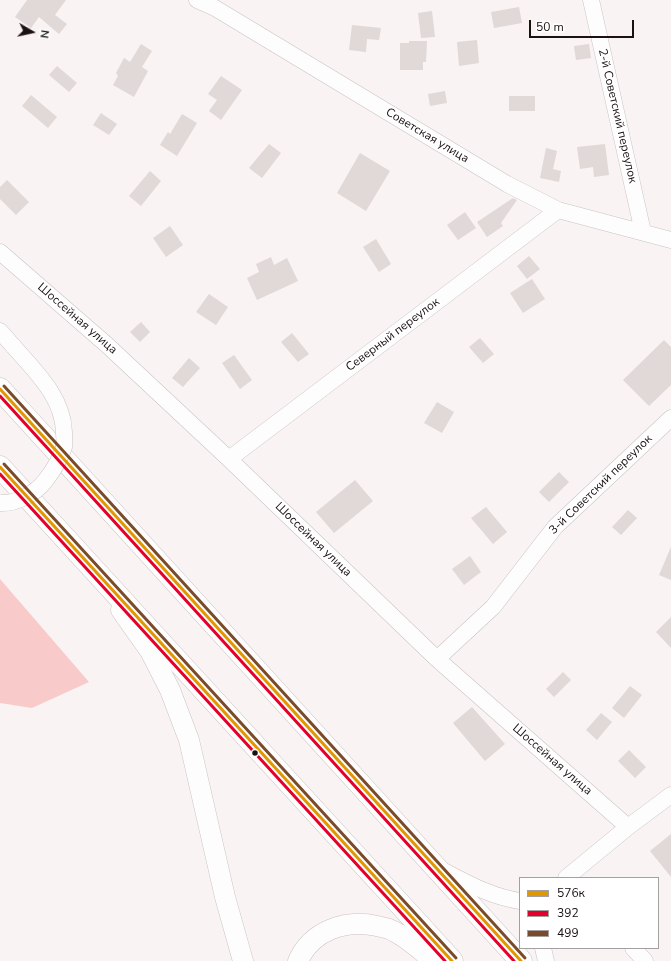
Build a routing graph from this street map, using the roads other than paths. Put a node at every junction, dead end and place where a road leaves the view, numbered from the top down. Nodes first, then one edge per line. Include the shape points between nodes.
1 (197, 0) edge
2 (591, 0) edge
3 (216, 4) edge
4 (558, 210) junction
5 (643, 232) junction
6 (671, 240) edge
7 (0, 252) edge
8 (0, 331) edge
9 (0, 388) edge
10 (671, 418) edge
11 (229, 459) junction
12 (0, 467) edge
13 (0, 503) edge
14 (88, 563) junction
15 (437, 659) junction
16 (671, 794) edge
17 (628, 827) junction
18 (436, 867) junction
19 (568, 877) edge
20 (519, 901) edge
21 (543, 949) edge
22 (634, 949) edge
23 (243, 961) edge
24 (298, 961) edge
25 (434, 961) edge
26 (452, 961) edge
27 (521, 961) edge
28 (546, 961) edge
29 (645, 961) edge

1 - 3 street, Советская улица
2 - 5 street, 2-й Советский переулок
3 - 4 street, Советская улица via 507,184
4 - 5 street, Советская улица
4 - 11 street, Северный переулок
5 - 6 street, Советская улица
7 - 11 street, Шоссейная улица via 107,345
8 - 13 street, bridge via 54,397 63,421 64,445 55,468 42,486 24,499
9 - 18 highway
10 - 15 street, 3-й Советский переулок via 555,527 494,607
11 - 15 street, Шоссейная улица
12 - 14 highway
14 - 23 main road via 150,651 170,690 189,740 225,897
14 - 26 highway
15 - 17 street, Шоссейная улица
16 - 17 street
17 - 19 street
18 - 20 street via 484,892
18 - 27 highway
21 - 28 street
22 - 29 street
24 - 25 main road via 313,939 342,925 364,923 389,929

